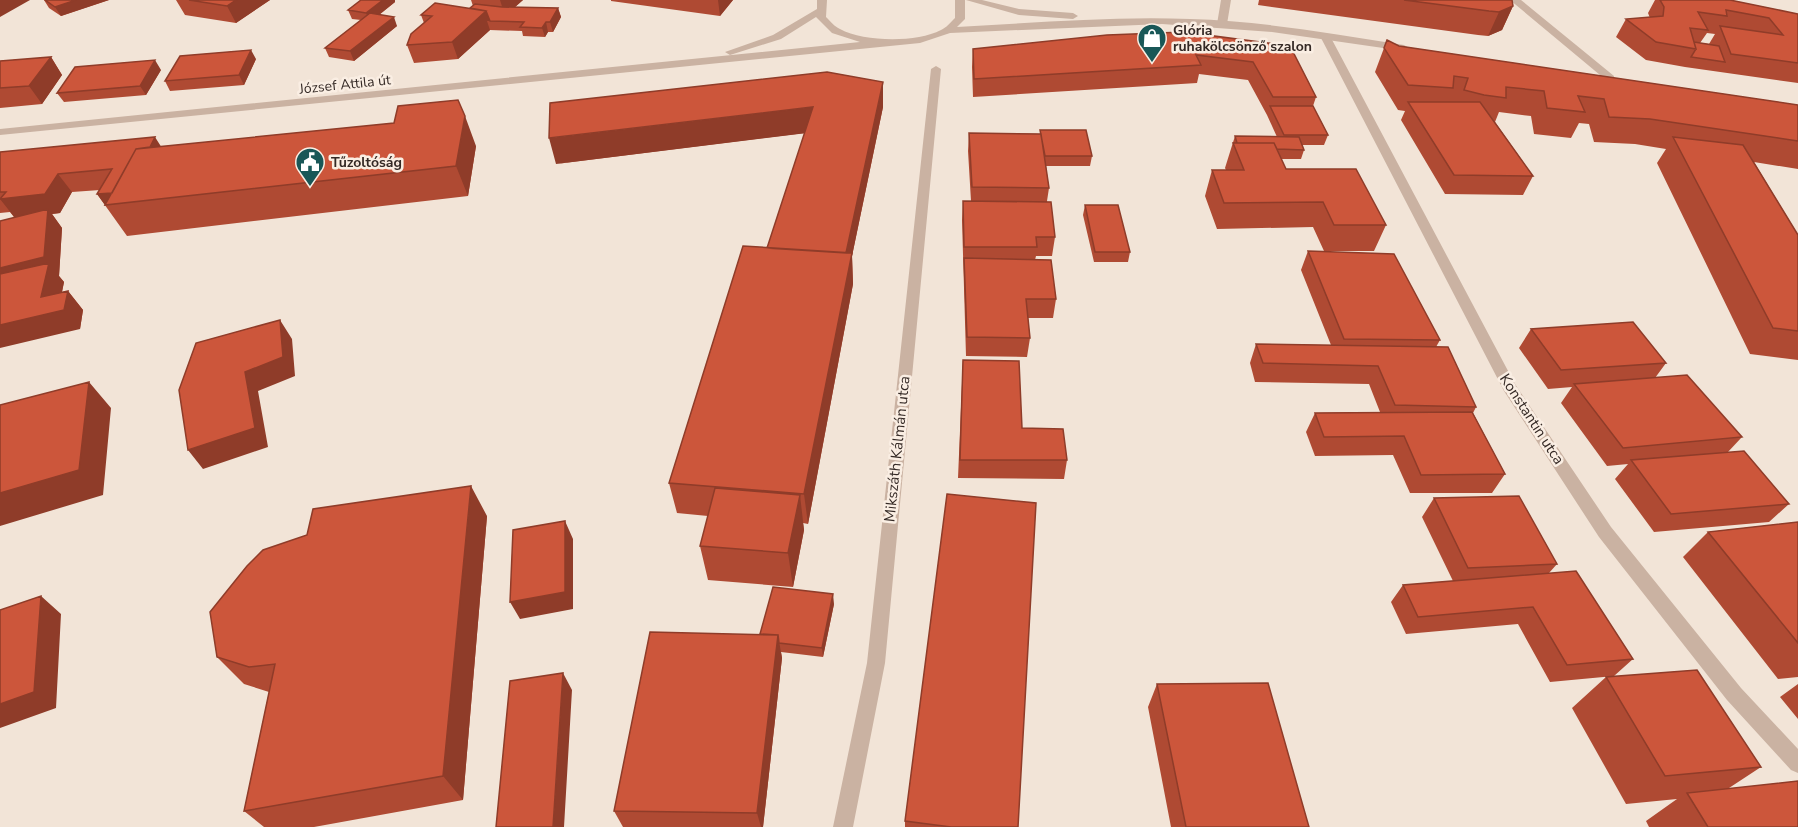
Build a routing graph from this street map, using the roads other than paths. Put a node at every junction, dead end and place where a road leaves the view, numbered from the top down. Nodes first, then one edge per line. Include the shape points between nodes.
1 (960, 0) edge
2 (971, 0) edge
3 (1226, 0) edge
4 (1515, 0) edge
5 (819, 4) edge
6 (1132, 21) junction
7 (1222, 24) junction
8 (947, 30) junction
9 (1325, 36) junction
10 (881, 43) junction
11 (1416, 49) edge
12 (692, 62) junction
13 (936, 69) dead end
14 (1587, 74) edge
15 (0, 132) edge
16 (1798, 763) edge
17 (843, 827) edge

1 - 8 street via 961,16
2 - 6 street via 1019,12
3 - 7 street
4 - 14 street via 1616,79
5 - 10 street via 828,26 837,32
5 - 12 street, József Attila út via 777,37
6 - 7 street
6 - 8 street
7 - 9 street
8 - 10 street via 914,41
9 - 11 street
9 - 16 street, Konstantin utca via 1509,387 1605,532 1734,694
10 - 12 street, József Attila út
12 - 15 street, József Attila út
13 - 17 street, Mikszáth Kálmán utca via 876,663

